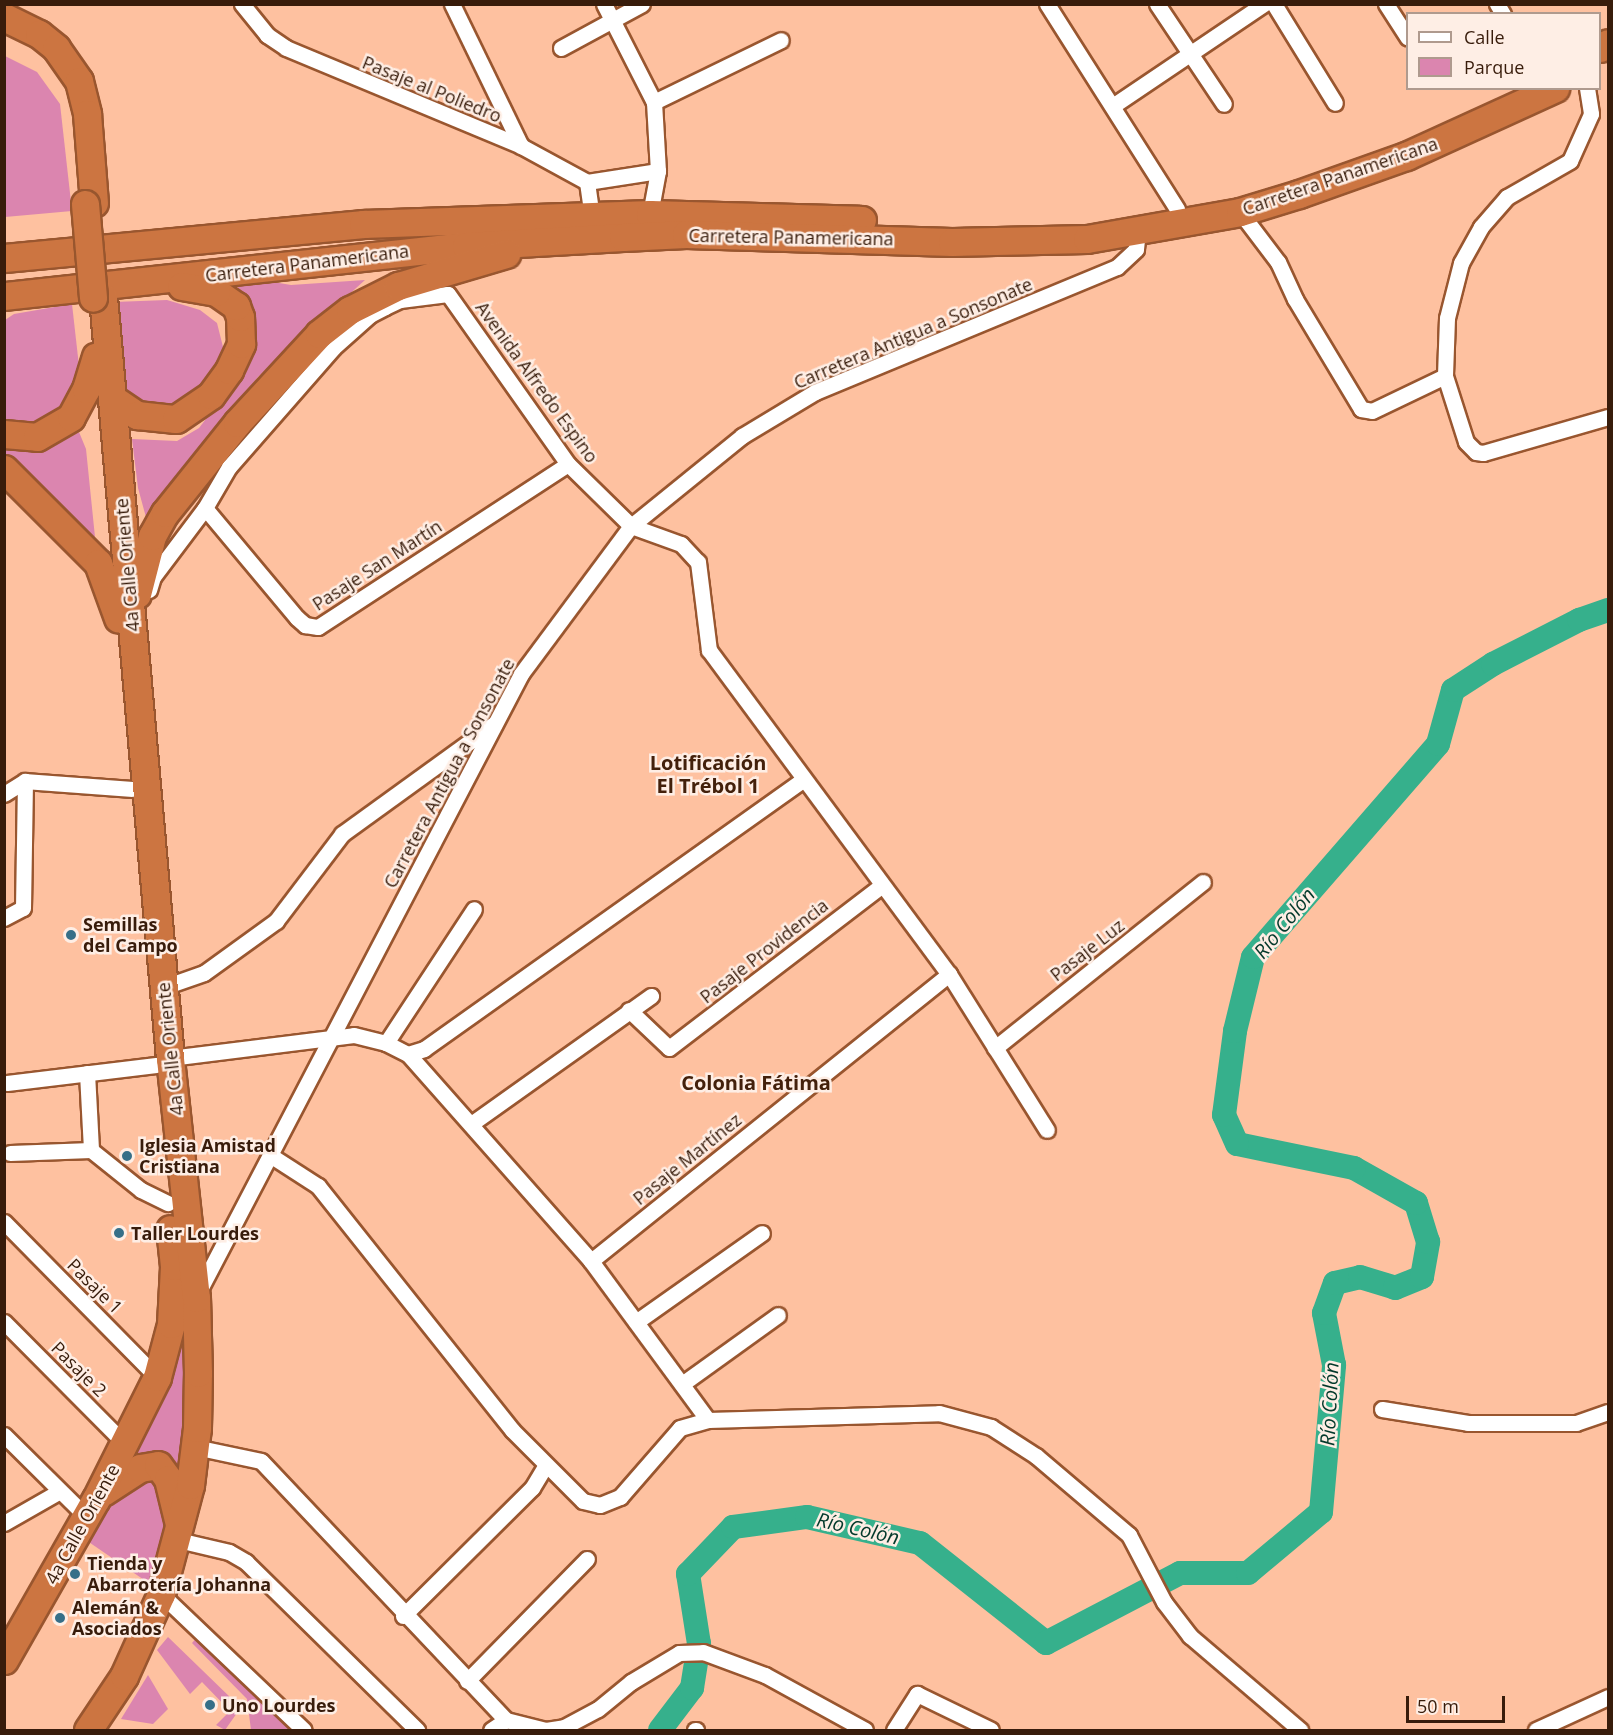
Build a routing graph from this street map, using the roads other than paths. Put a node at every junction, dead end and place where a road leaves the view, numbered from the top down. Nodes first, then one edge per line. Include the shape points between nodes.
1 (453, 4) edge
2 (604, 4) edge
3 (642, 4) edge
4 (1047, 4) edge
5 (1157, 4) edge
6 (1264, 4) edge
7 (1274, 4) edge
8 (1386, 4) edge
9 (251, 8) edge
10 (4, 17) edge
11 (612, 21) junction
12 (4, 28) edge
13 (1406, 36) edge
14 (780, 40) dead end
15 (561, 48) dead end
16 (1190, 54) junction
17 (1512, 90) edge
18 (1551, 90) edge
19 (1587, 90) edge
20 (654, 102) junction
21 (1335, 103) dead end
22 (1224, 104) dead end
23 (1114, 105) junction
24 (521, 147) junction
25 (658, 171) junction
26 (587, 182) junction
27 (90, 203) junction
28 (1177, 209) junction
29 (1240, 212) junction
30 (650, 214) junction
31 (592, 216) junction
32 (1138, 231) junction
33 (243, 233) junction
34 (4, 239) edge
35 (558, 240) junction
36 (4, 258) edge
37 (133, 284) junction
38 (89, 295) junction
39 (4, 296) edge
40 (4, 302) edge
41 (96, 357) junction
42 (1445, 376) junction
43 (113, 399) junction
44 (1608, 417) edge
45 (4, 434) edge
46 (568, 464) junction
47 (4, 470) edge
48 (205, 508) junction
49 (631, 526) junction
50 (124, 617) junction
51 (135, 652) junction
52 (496, 722) junction
53 (804, 780) junction
54 (25, 781) junction
55 (132, 789) junction
56 (4, 794) edge
57 (1203, 882) dead end
58 (882, 885) junction
59 (474, 909) dead end
60 (4, 918) edge
61 (949, 974) junction
62 (164, 987) junction
63 (651, 996) dead end
64 (629, 1010) junction
65 (334, 1036) junction
66 (386, 1043) junction
67 (995, 1048) junction
68 (408, 1054) junction
69 (163, 1062) junction
70 (87, 1073) junction
71 (8, 1083) dead end
72 (471, 1124) junction
73 (1047, 1130) dead end
74 (91, 1150) junction
75 (10, 1153) dead end
76 (270, 1155) junction
77 (168, 1203) junction
78 (4, 1222) edge
79 (762, 1233) dead end
80 (591, 1261) junction
81 (196, 1298) junction
82 (778, 1315) dead end
83 (4, 1322) edge
84 (636, 1322) junction
85 (157, 1377) junction
86 (682, 1384) junction
87 (1382, 1409) dead end
88 (1608, 1412) edge
89 (708, 1420) junction
90 (4, 1435) edge
91 (125, 1444) junction
92 (195, 1447) junction
93 (546, 1465) junction
94 (60, 1491) junction
95 (91, 1508) junction
96 (4, 1522) edge
97 (179, 1535) junction
98 (587, 1559) dead end
99 (161, 1594) junction
100 (403, 1616) junction
101 (4, 1660) edge
102 (467, 1681) junction
103 (1608, 1696) edge
104 (506, 1720) junction
105 (88, 1731) edge
106 (304, 1731) edge
107 (417, 1731) edge
108 (491, 1731) edge
109 (865, 1731) edge
110 (894, 1731) edge
111 (991, 1731) edge
112 (1300, 1731) edge
113 (1536, 1731) edge

1 - 24 street
2 - 11 street
3 - 11 street
4 - 23 street
5 - 16 street
6 - 16 street
7 - 21 street
8 - 13 street
9 - 24 street, Pasaje al Poliedro via 267,35 286,48
10 - 27 highway via 39,34 56,48 79,81 87,114
11 - 15 street
11 - 20 street
12 - 27 highway via 36,43 62,71 76,115
14 - 20 street
16 - 22 street
16 - 23 street
17 - 28 highway, Carretera Panamericana via 1317,172
18 - 29 highway, Carretera Panamericana via 1406,156
19 - 42 street via 1591,114 1570,161 1507,197 1481,227 1461,263 1447,318
20 - 25 street
23 - 28 street
24 - 26 street, Pasaje al Poliedro
25 - 26 street
25 - 30 street
26 - 31 street
27 - 38 highway, 4a Calle Oriente
28 - 30 highway, Carretera Panamericana via 1088,222 1000,225
29 - 32 highway, Carretera Panamericana
29 - 42 street via 1278,262 1295,299 1361,409 1372,411
30 - 31 highway, Carretera Panamericana
31 - 33 highway, Carretera Panamericana via 363,224
32 - 35 highway, Carretera Panamericana via 1087,239 1010,242 686,234
32 - 49 street, Carretera Antigua a Sonsonate via 1136,249 1117,267 815,392 742,436
33 - 34 highway via 53,241
33 - 36 highway, Carretera Panamericana
35 - 37 highway, Carretera Panamericana via 327,259
35 - 50 highway via 398,286 350,310 319,334 237,423 165,513 152,536
37 - 38 highway, Carretera Panamericana
37 - 43 highway via 194,287 226,298 240,317 241,344 230,370 211,395 176,419 137,416
38 - 39 highway, Carretera Panamericana
38 - 40 highway
38 - 41 highway, 4a Calle Oriente
38 - 43 highway, 4a Calle Oriente
41 - 45 highway via 86,389 71,417 38,437
41 - 50 highway, 4a Calle Oriente
42 - 44 street via 1466,442 1476,452
43 - 50 highway, 4a Calle Oriente
46 - 48 street, Pasaje San Martín via 318,627 305,625 297,618
46 - 48 street, Avenida Alfredo Espino via 448,294 400,300 370,315 333,348 229,467
46 - 49 street, Avenida Alfredo Espino
47 - 50 highway via 98,563
48 - 51 street via 153,577
49 - 52 street, Carretera Antigua a Sonsonate via 521,674
49 - 53 street via 681,544 698,561 709,650
50 - 51 highway, 4a Calle Oriente
50 - 55 highway, 4a Calle Oriente
51 - 62 highway, 4a Calle Oriente
52 - 62 street via 342,834 276,921 204,973
52 - 65 street, Carretera Antigua a Sonsonate
53 - 58 street
53 - 68 street via 424,1049
54 - 55 street
54 - 56 street
54 - 60 street via 23,908
55 - 69 highway, 4a Calle Oriente
57 - 67 street, Pasaje Luz
58 - 61 street
58 - 64 street, Pasaje Providencia via 669,1047
59 - 66 street
61 - 67 street
61 - 80 street, Pasaje Martínez
62 - 69 highway, 4a Calle Oriente
63 - 64 street
64 - 72 street
65 - 66 street via 354,1035
65 - 69 street
65 - 76 street, Carretera Antigua a Sonsonate
66 - 68 street
67 - 73 street
68 - 72 street
69 - 70 street
69 - 77 highway, 4a Calle Oriente
69 - 81 highway, 4a Calle Oriente
70 - 71 street
70 - 74 street
72 - 80 street
74 - 75 street
74 - 77 street via 141,1190
76 - 81 street, Carretera Antigua a Sonsonate
76 - 93 street via 318,1186 512,1430
77 - 85 highway, 4a Calle Oriente via 173,1300
78 - 85 street, Pasaje 1
79 - 84 street
80 - 84 street
81 - 92 highway, 4a Calle Oriente
82 - 86 street
83 - 91 street, Pasaje 2
84 - 86 street
85 - 91 highway, 4a Calle Oriente
86 - 89 street
87 - 88 street via 1468,1423 1576,1423
89 - 93 street via 680,1428 620,1497 600,1505 583,1501
89 - 112 street via 939,1413 991,1427 1036,1456 1129,1535 1164,1602 1190,1636
90 - 94 street
91 - 95 highway, 4a Calle Oriente
92 - 97 highway, 4a Calle Oriente
92 - 100 street via 261,1461
93 - 100 street via 532,1488
94 - 95 street
94 - 96 street
95 - 97 highway via 132,1472 158,1465 168,1479
95 - 101 highway, 4a Calle Oriente
97 - 99 highway, 4a Calle Oriente
97 - 107 street via 230,1552 246,1562
98 - 102 street
99 - 105 highway, 4a Calle Oriente via 124,1676
99 - 106 street
100 - 102 street
102 - 104 street
103 - 113 street
104 - 108 street
104 - 109 street via 546,1730 564,1727 598,1709 631,1682 678,1653 703,1652 765,1675
110 - 111 street via 917,1694

